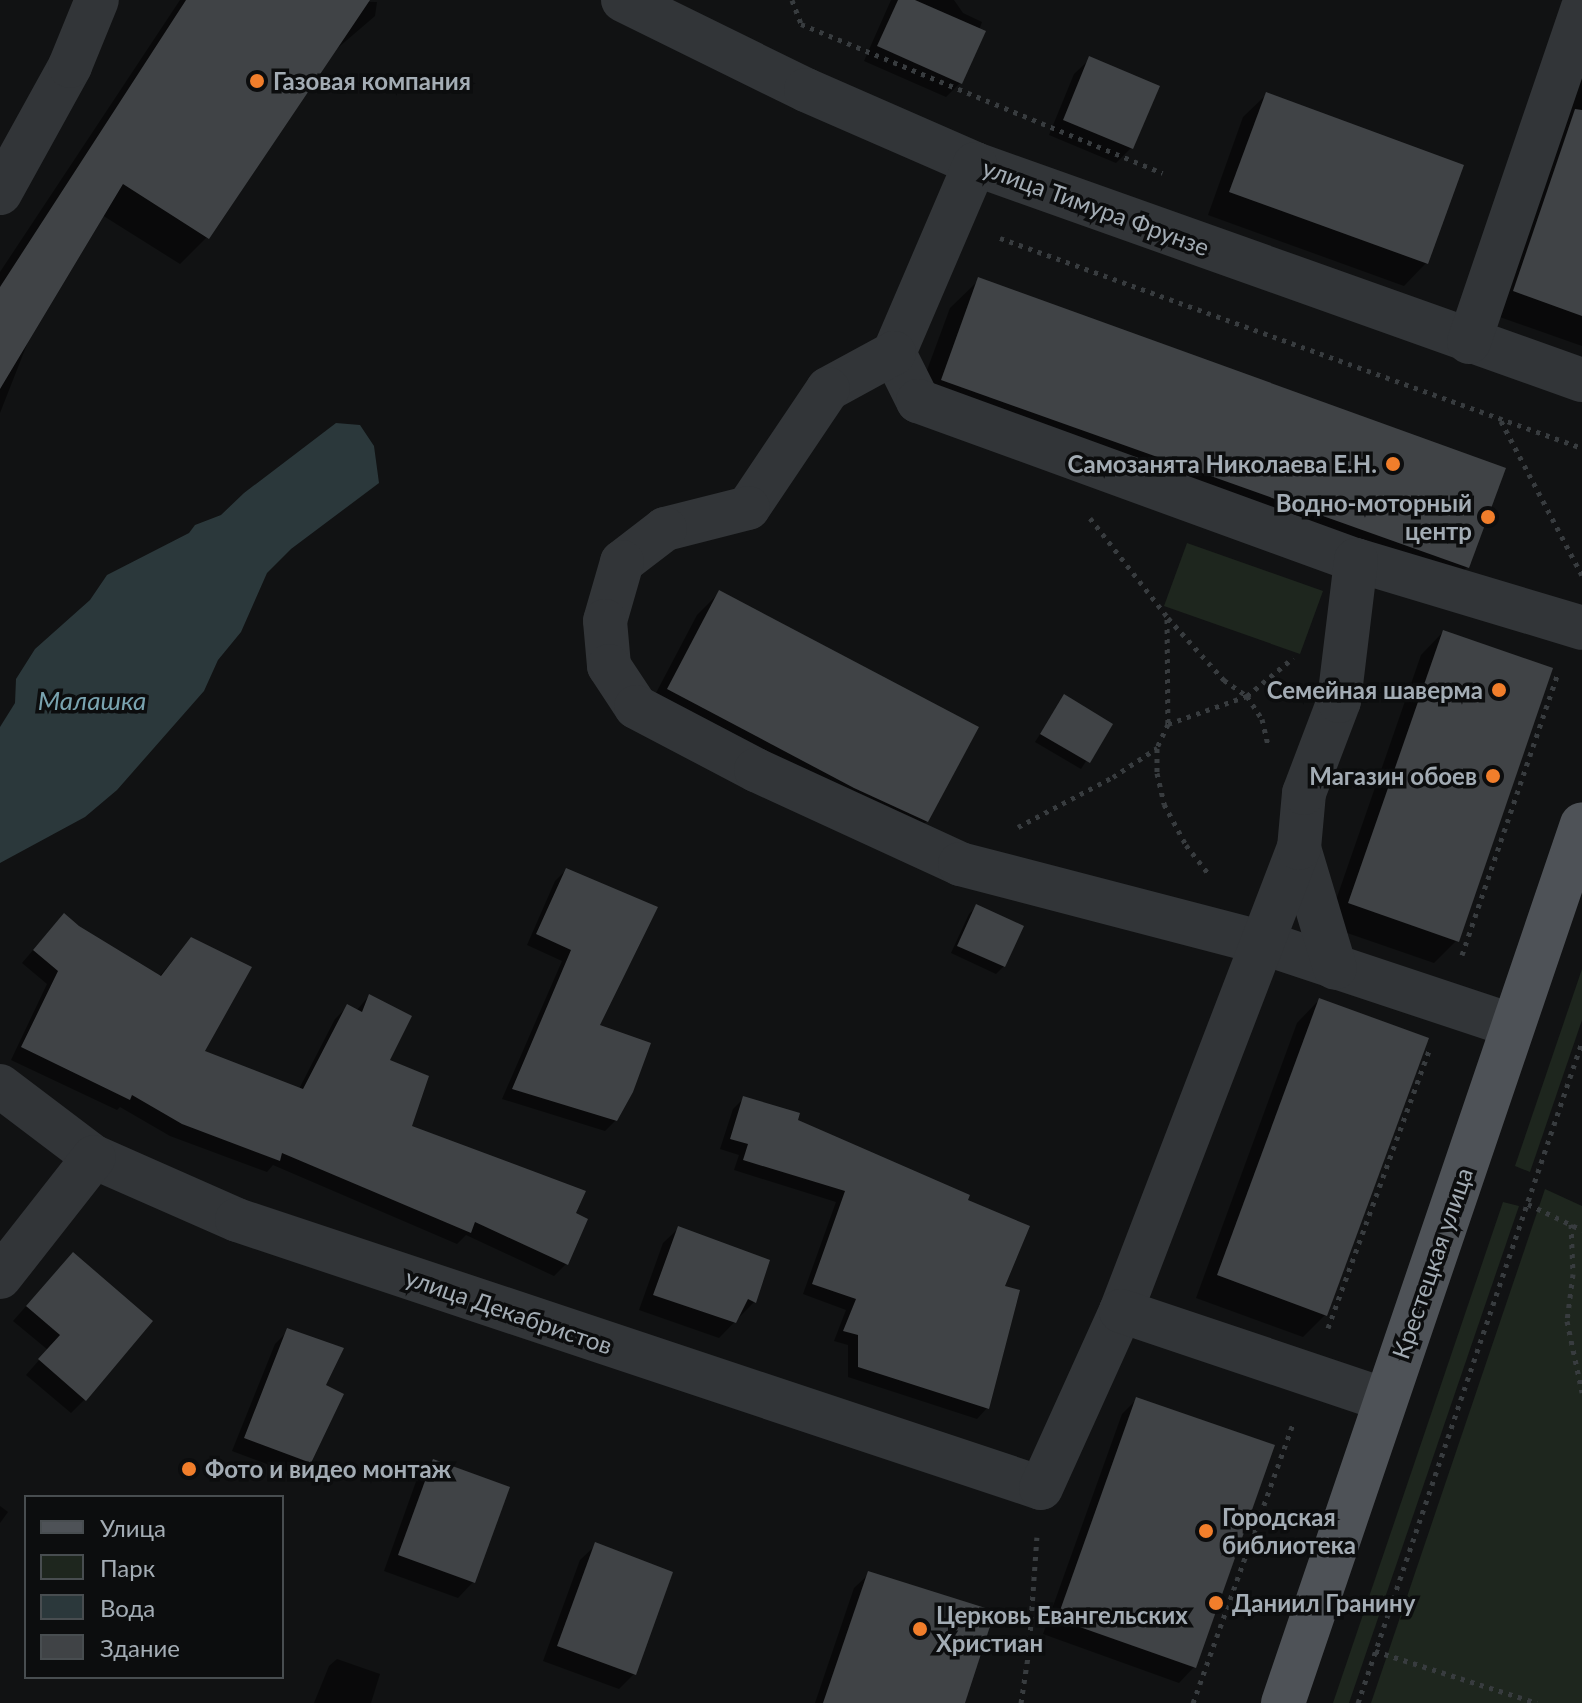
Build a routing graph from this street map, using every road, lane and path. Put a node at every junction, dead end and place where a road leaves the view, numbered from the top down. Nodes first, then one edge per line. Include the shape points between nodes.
1 (97, 0) edge
2 (623, 0) edge
3 (792, 0) edge
4 (1582, 10) edge
5 (975, 164) junction
6 (1168, 175) dead end
7 (0, 193) edge
8 (951, 220) junction
9 (1469, 342) junction
10 (894, 353) junction
11 (1582, 380) edge
12 (1500, 420) junction
13 (1582, 448) edge
14 (1054, 451) junction
15 (1356, 560) junction
16 (1582, 575) edge
17 (1168, 618) junction
18 (1578, 627) edge
19 (1344, 658) junction
20 (1247, 696) junction
21 (1168, 724) junction
22 (1157, 748) junction
23 (1582, 824) edge
24 (1300, 829) junction
25 (960, 864) junction
26 (1215, 882) dead end
27 (1264, 943) junction
28 (1335, 968) junction
29 (1447, 1001) junction
30 (1513, 1026) junction
31 (1582, 1042) edge
32 (0, 1086) edge
33 (94, 1157) junction
34 (1528, 1204) junction
35 (1571, 1224) junction
36 (1582, 1230) edge
37 (0, 1277) edge
38 (1121, 1311) junction
39 (1311, 1373) junction
40 (1582, 1392) edge
41 (1385, 1400) junction
42 (1041, 1488) junction
43 (1375, 1651) junction
44 (1021, 1703) edge
45 (1193, 1703) edge
46 (1283, 1703) edge
47 (1358, 1703) edge
48 (1537, 1703) edge

1 - 7 street via 70,66
2 - 5 street, улица Тимура Фрунзе via 806,90
3 - 6 path via 801,24
4 - 9 street
5 - 8 street
5 - 9 street, улица Тимура Фрунзе
8 - 10 street
8 - 12 path
9 - 11 street, улица Тимура Фрунзе
10 - 14 street via 918,401
10 - 25 street via 828,389 748,508 665,529 622,562 605,621 609,666 636,707 756,770
12 - 13 path
12 - 16 path
14 - 15 street
14 - 17 path via 1073,497
15 - 18 street
15 - 19 street
17 - 20 path via 1224,680
17 - 21 path
18 - 29 path
19 - 20 path via 1294,657
19 - 24 street via 1339,701 1304,793
20 - 21 path
20 - 24 path via 1262,719 1265,741
21 - 22 path
22 - 25 path
22 - 26 path via 1164,804 1186,845
23 - 30 main road, Крестецкая улица
24 - 27 street
24 - 28 street
25 - 27 street
27 - 28 street
27 - 38 street
28 - 29 street
29 - 30 street
29 - 39 path
30 - 41 main road, Крестецкая улица
31 - 34 path
32 - 33 street, улица Декабристов
33 - 37 street
33 - 42 street, улица Декабристов via 237,1220
34 - 35 path
34 - 43 path
35 - 36 path
35 - 40 path via 1573,1274 1567,1321
38 - 39 street
38 - 42 street
39 - 41 street
39 - 45 path
41 - 46 main road, Крестецкая улица
42 - 44 path
43 - 47 path
43 - 48 path

